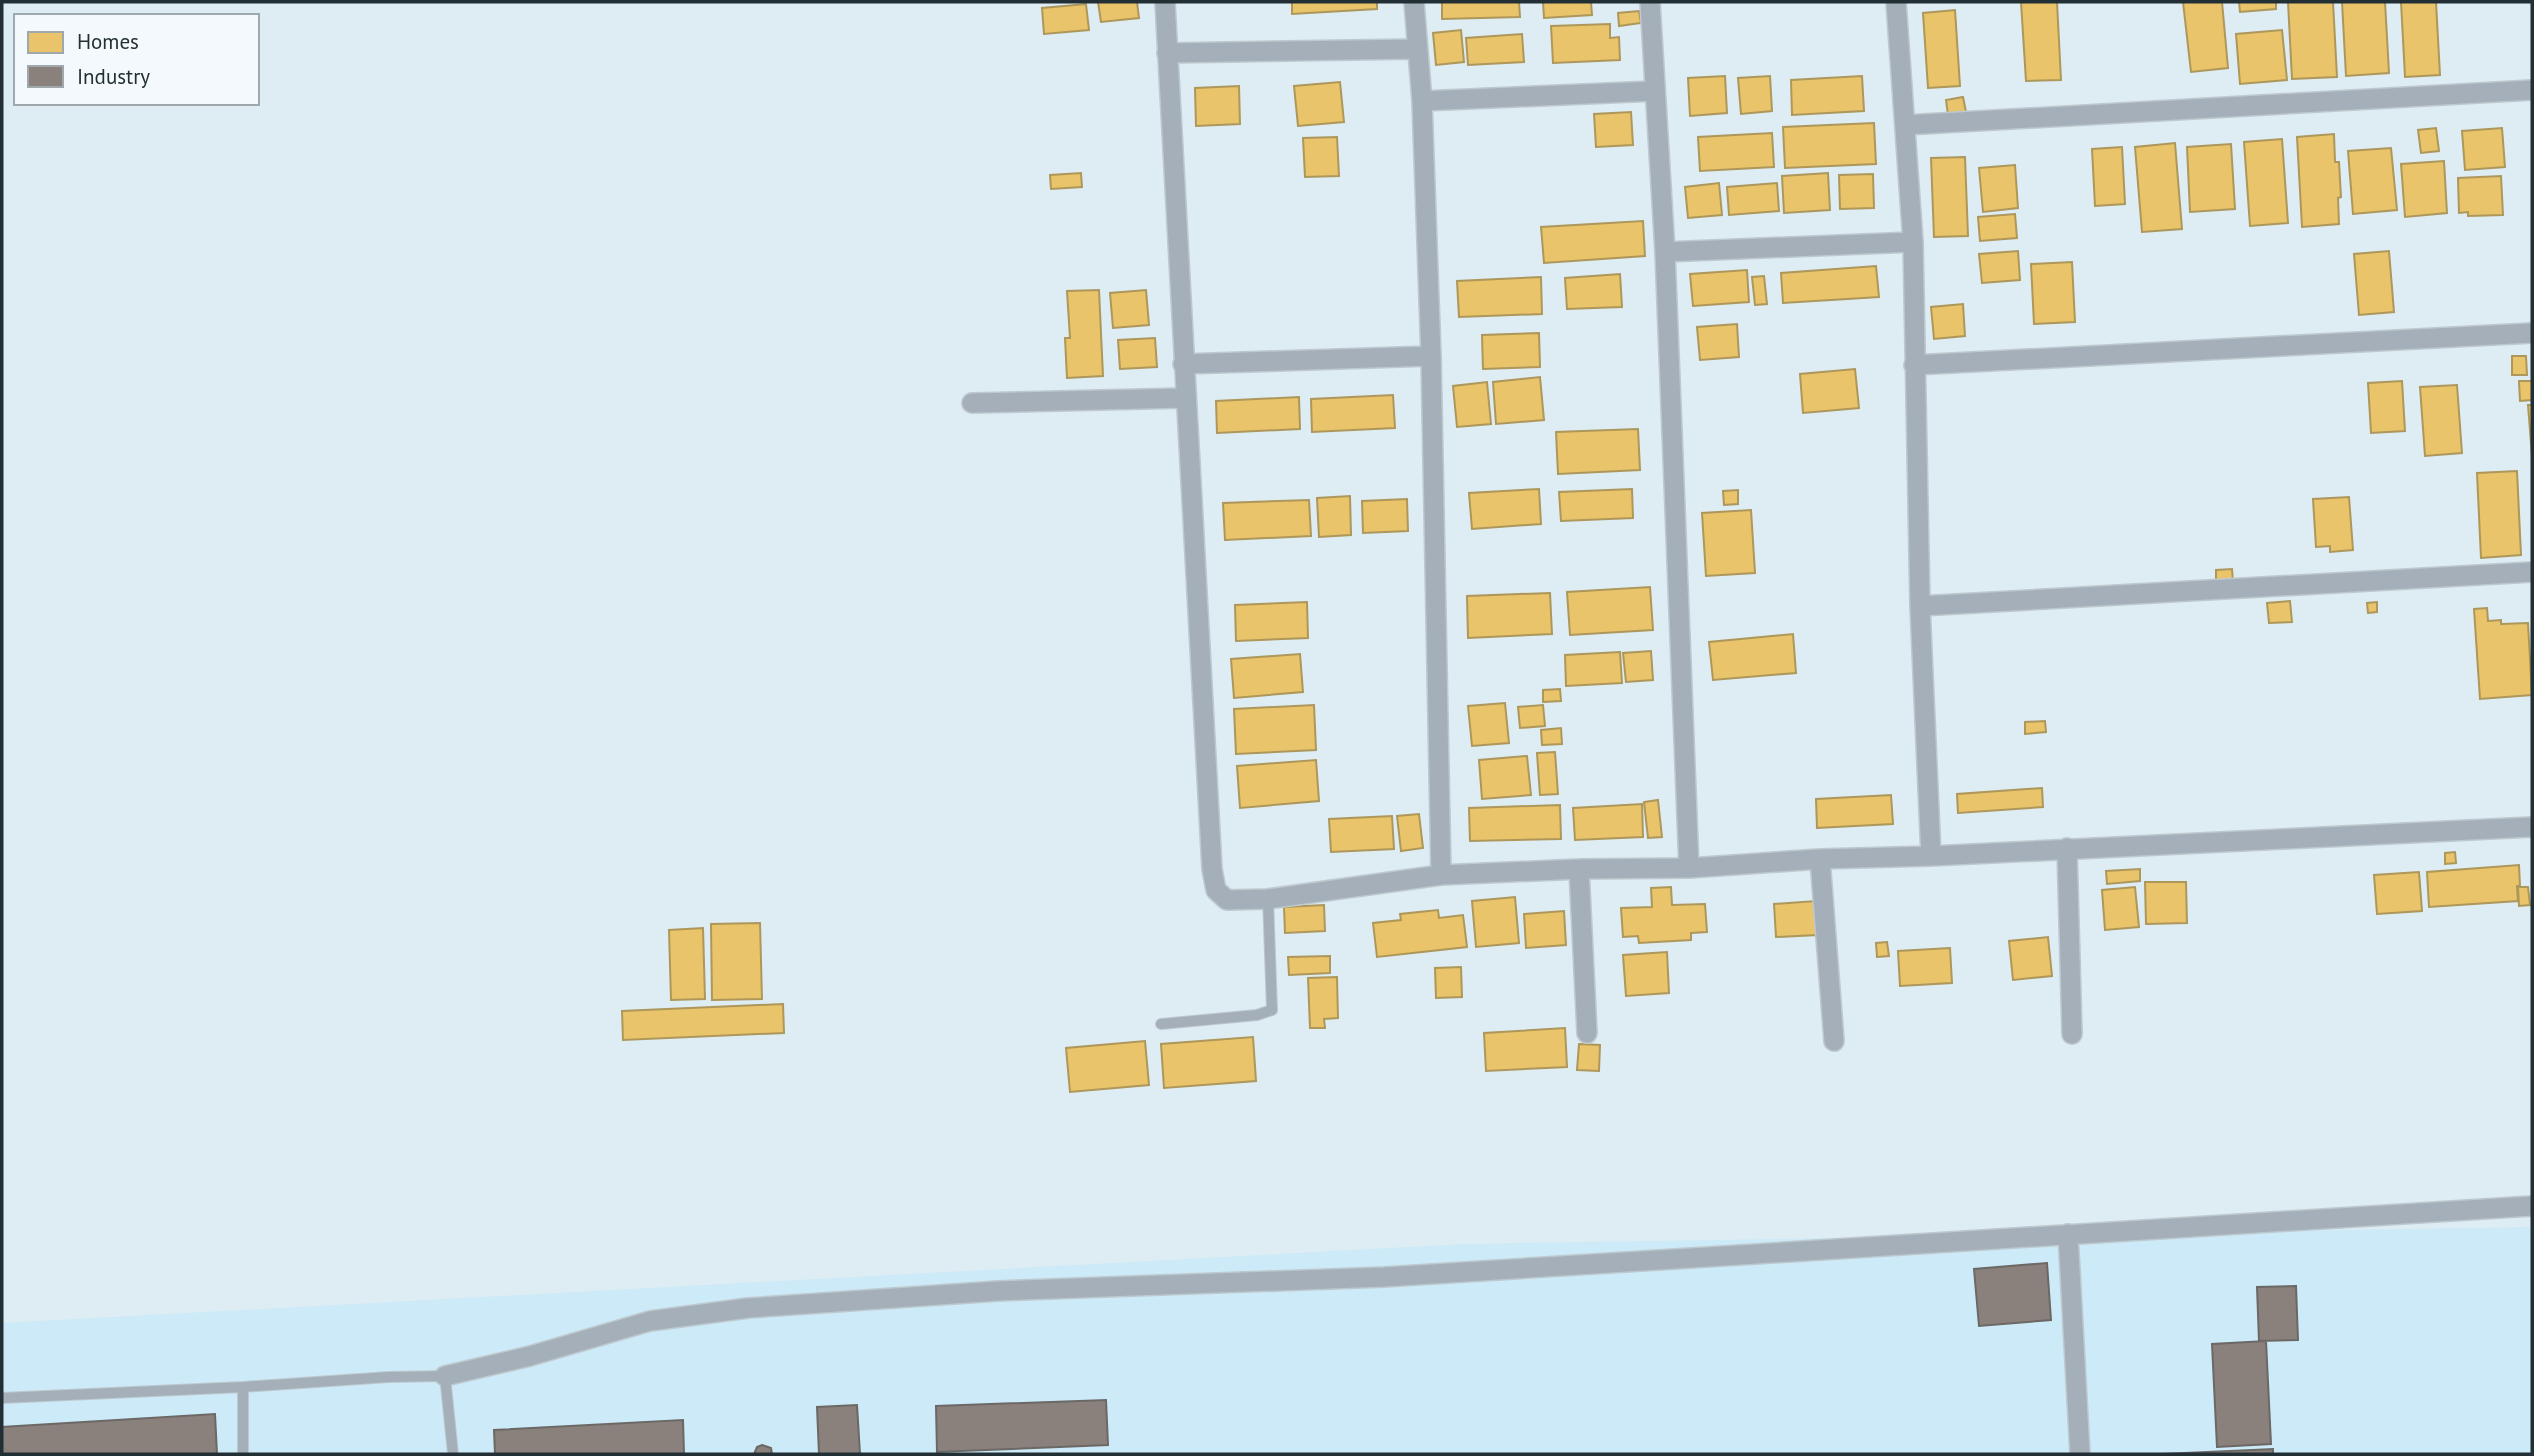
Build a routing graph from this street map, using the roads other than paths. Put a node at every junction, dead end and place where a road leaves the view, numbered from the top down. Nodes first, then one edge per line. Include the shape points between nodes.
1 (1166, 2) edge
2 (1414, 2) edge
3 (1650, 2) edge
4 (1896, 2) edge
5 (1417, 49) junction
6 (1167, 53) junction
7 (2532, 90) edge
8 (1655, 91) junction
9 (1422, 101) junction
10 (1905, 125) junction
11 (1913, 242) junction
12 (1665, 252) junction
13 (2532, 334) edge
14 (1431, 356) junction
15 (1183, 364) junction
16 (1914, 366) junction
17 (1185, 398) junction
18 (972, 402) dead end
19 (2532, 572) edge
20 (1920, 606) junction
21 (2532, 827) edge
22 (2067, 848) junction
23 (1931, 856) junction
24 (1820, 859) junction
25 (1689, 868) junction
26 (1579, 869) junction
27 (1441, 875) junction
28 (1268, 900) junction
29 (1161, 1024) dead end
30 (1587, 1033) dead end
31 (2072, 1034) dead end
32 (1834, 1041) dead end
33 (2532, 1206) edge
34 (2068, 1234) junction
35 (445, 1376) junction
36 (243, 1387) junction
37 (2, 1398) edge
38 (243, 1454) edge
39 (453, 1454) edge
40 (2080, 1454) edge

1 - 6 street
2 - 5 street
3 - 8 street
4 - 10 street
5 - 6 street
5 - 9 street
6 - 15 street
7 - 10 street
8 - 9 street
8 - 12 street
9 - 14 street
10 - 11 street
11 - 12 street
11 - 16 street
12 - 25 street
13 - 16 street
14 - 15 street
14 - 27 street
15 - 17 street
16 - 20 street
17 - 18 street
17 - 28 street via 1212,869 1216,890 1227,900
19 - 20 street
20 - 23 street
21 - 22 street
22 - 23 street
22 - 31 street
23 - 24 street
24 - 25 street
24 - 32 street
25 - 26 street
26 - 27 street
26 - 30 street
27 - 28 street
28 - 29 lane via 1272,1010
33 - 34 street
34 - 35 street via 1398,1276 998,1292 748,1308 650,1321
34 - 40 street
35 - 36 lane
35 - 39 lane
36 - 37 lane
36 - 38 lane

